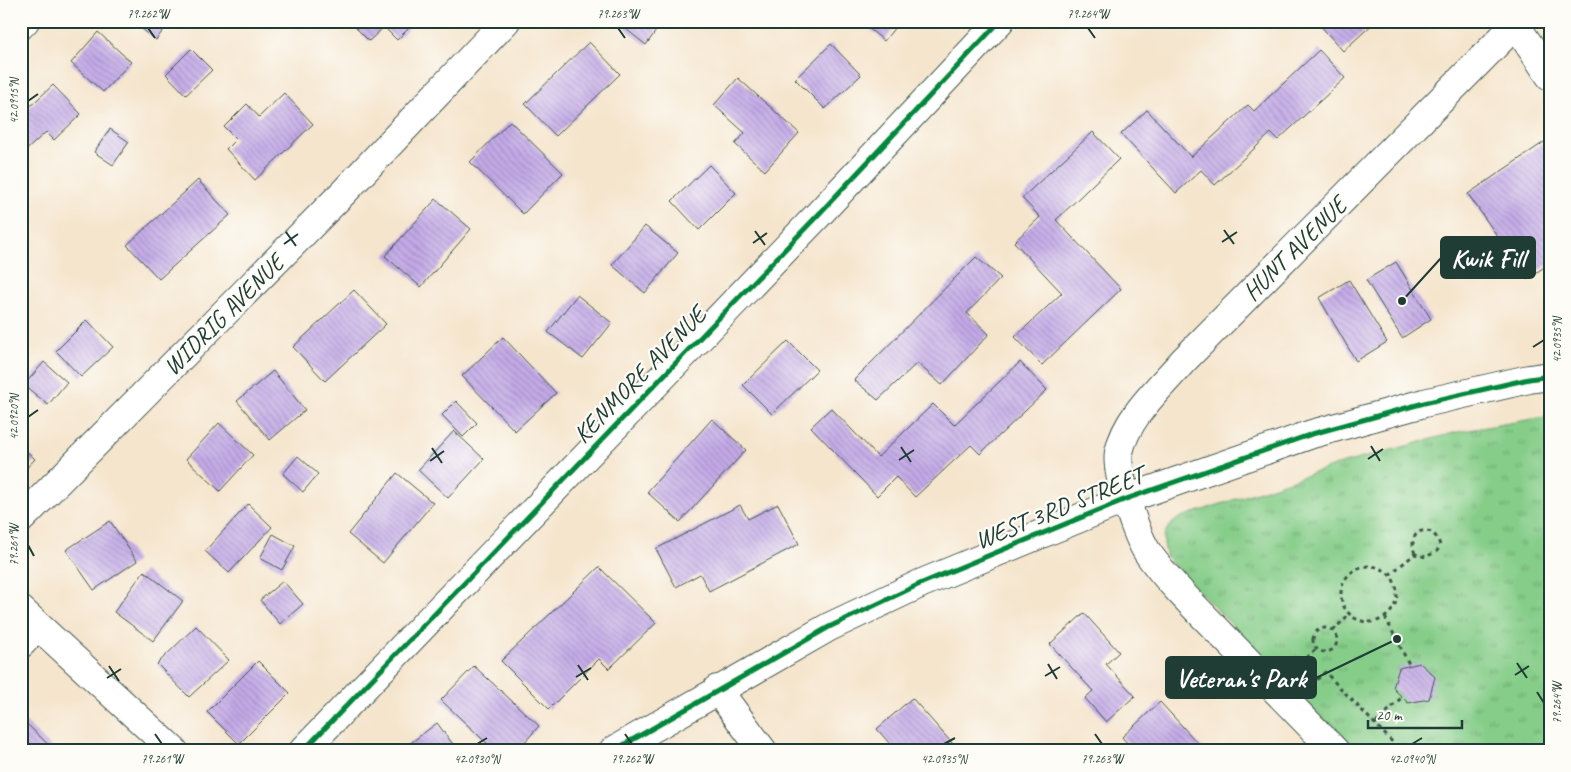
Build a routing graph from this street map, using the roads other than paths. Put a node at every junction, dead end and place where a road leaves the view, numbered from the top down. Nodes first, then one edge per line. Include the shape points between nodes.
1 (25, 21) edge
2 (506, 21) edge
3 (1000, 21) edge
4 (1516, 22) edge
5 (21, 25) edge
6 (1550, 76) edge
7 (1550, 376) edge
8 (1126, 499) junction
9 (21, 519) edge
10 (27, 627) edge
11 (717, 689) junction
12 (174, 751) edge
13 (304, 751) edge
14 (612, 751) edge
15 (763, 751) edge
16 (1335, 751) edge

1 - 5 street
2 - 9 street, WIDRIG AVENUE via 344,192
3 - 13 street, KENMORE AVENUE via 854,178
4 - 6 street
4 - 8 street, HUNT AVENUE via 1184,360 1138,413 1125,433 1118,454
7 - 8 street, WEST 3RD STREET via 1424,403 1312,434
8 - 11 street, WEST 3RD STREET via 922,583 829,627
8 - 16 street, HUNT AVENUE via 1139,539 1150,556
10 - 12 street
11 - 14 street, WEST 3RD STREET
11 - 15 street

